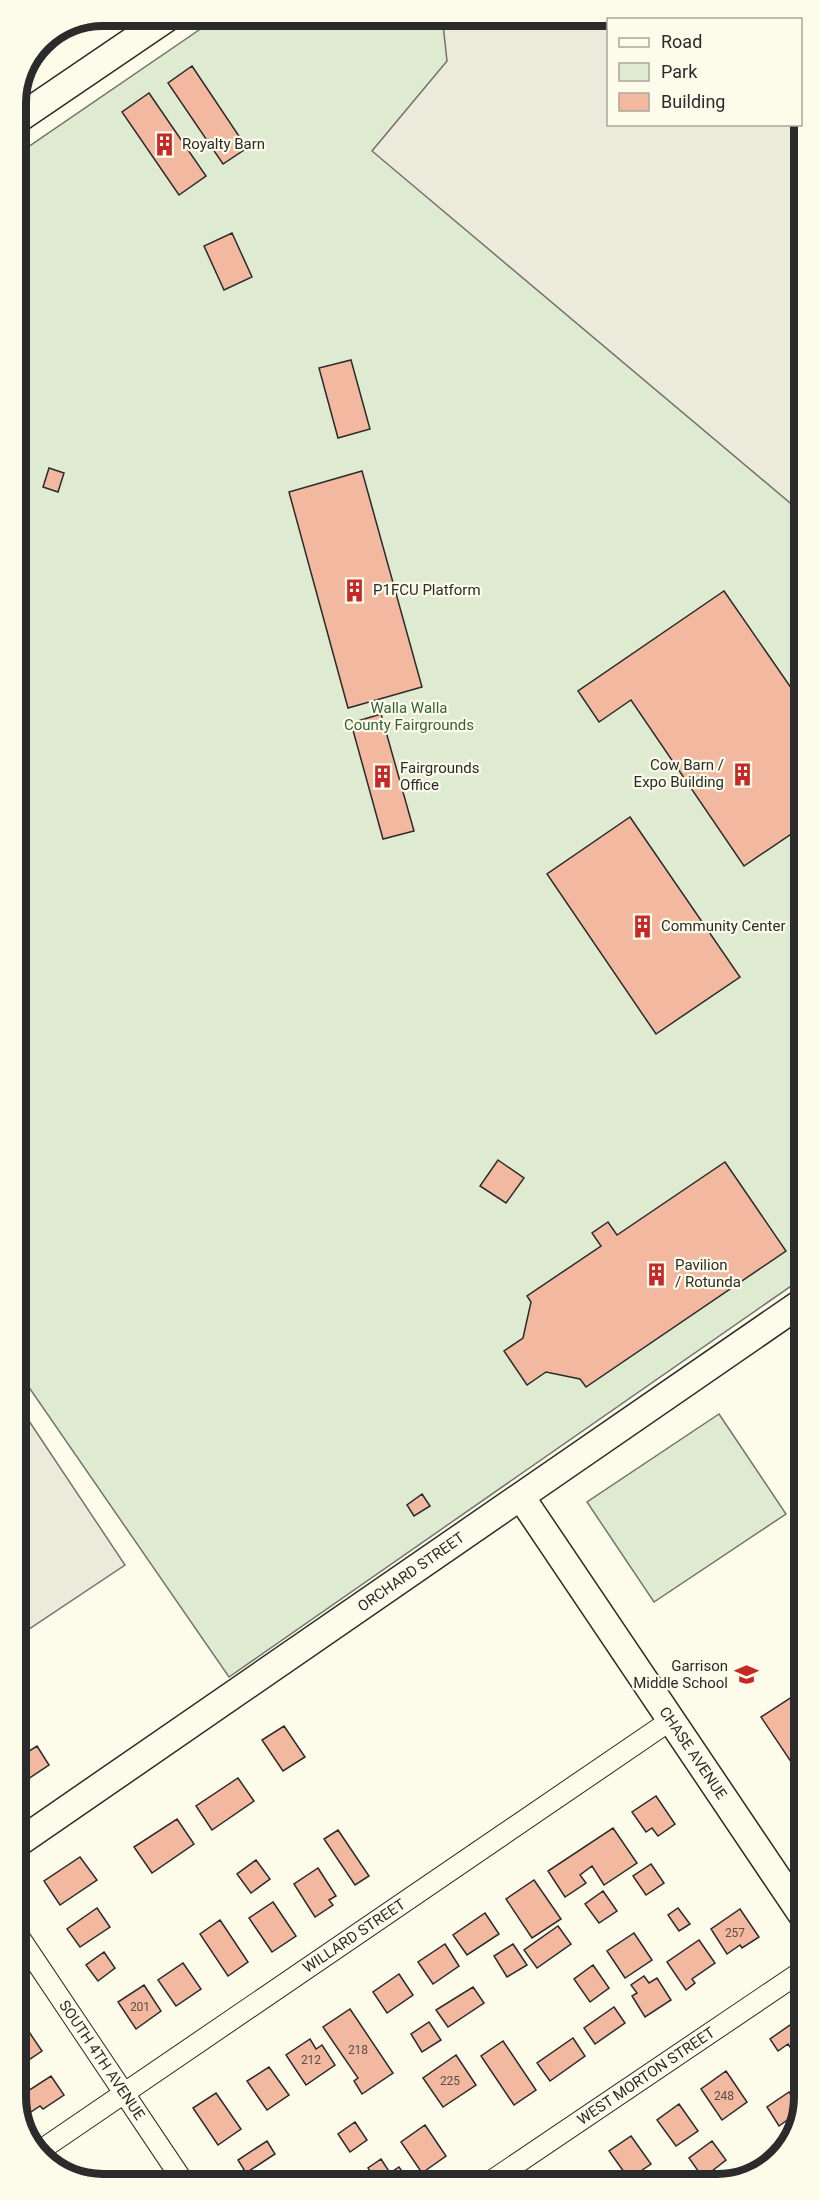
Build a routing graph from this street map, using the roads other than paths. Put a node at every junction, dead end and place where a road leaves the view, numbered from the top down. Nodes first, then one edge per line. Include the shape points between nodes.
1 (155, 26) edge
2 (26, 114) edge
3 (794, 1308) edge
4 (521, 1497) junction
5 (671, 1720) junction
6 (25, 1838) edge
7 (794, 1903) edge
8 (25, 1946) edge
9 (794, 1976) edge
10 (124, 2093) junction
11 (45, 2147) edge
12 (178, 2174) edge
13 (501, 2174) edge

1 - 2 street
3 - 4 street, ORCHARD STREET
4 - 5 street, CHASE AVENUE
4 - 6 street, ORCHARD STREET
5 - 7 street, CHASE AVENUE
5 - 10 street, WILLARD STREET
8 - 10 street, SOUTH 4TH AVENUE
9 - 13 street, WEST MORTON STREET
10 - 11 street, WILLARD STREET
10 - 12 street, SOUTH 4TH AVENUE

